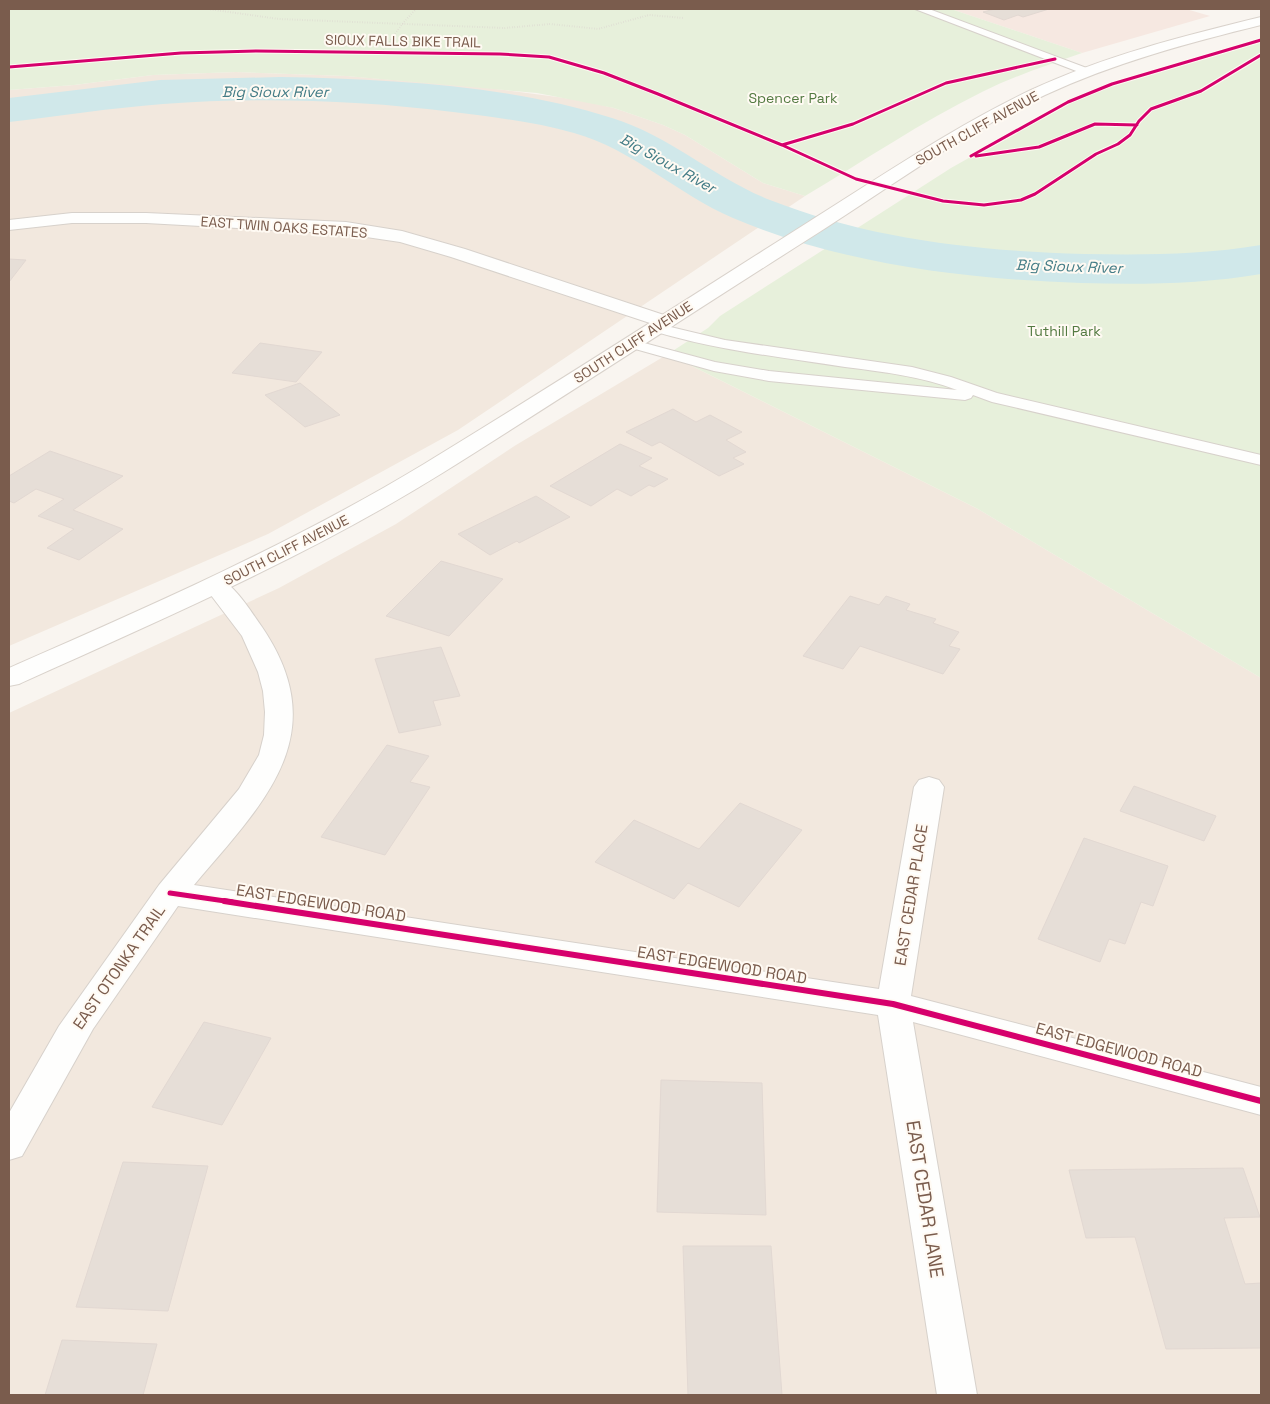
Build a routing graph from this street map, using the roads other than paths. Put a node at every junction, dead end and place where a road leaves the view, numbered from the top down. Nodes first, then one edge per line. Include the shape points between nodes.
1 (920, 9) edge
2 (1261, 21) edge
3 (1088, 72) junction
4 (9, 225) edge
5 (662, 325) junction
6 (633, 344) junction
7 (992, 397) junction
8 (1261, 460) edge
9 (217, 586) junction
10 (9, 678) edge
11 (929, 787) dead end
12 (170, 893) junction
13 (893, 1004) junction
14 (1261, 1101) edge
15 (9, 1145) edge
16 (957, 1395) edge

1 - 3 lane
2 - 3 street, SOUTH CLIFF AVENUE via 1165,46
3 - 5 street, SOUTH CLIFF AVENUE via 1005,109 922,158
4 - 5 street, EAST TWIN OAKS ESTATES via 72,218 137,218 346,228 402,237 458,252
5 - 6 street, SOUTH CLIFF AVENUE
5 - 7 lane via 692,338 725,345 912,372 946,380
6 - 7 lane via 714,366 769,376
6 - 9 street, SOUTH CLIFF AVENUE via 387,497
7 - 8 lane
9 - 10 street, SOUTH CLIFF AVENUE
9 - 12 street, EAST OTONKA TRAIL via 261,645 279,703 278,737 269,764 245,803
11 - 13 street, EAST CEDAR PLACE
12 - 13 street, EAST EDGEWOOD ROAD
12 - 15 street, EAST OTONKA TRAIL via 80,1022
13 - 14 street, EAST EDGEWOOD ROAD
13 - 16 street, EAST CEDAR LANE

